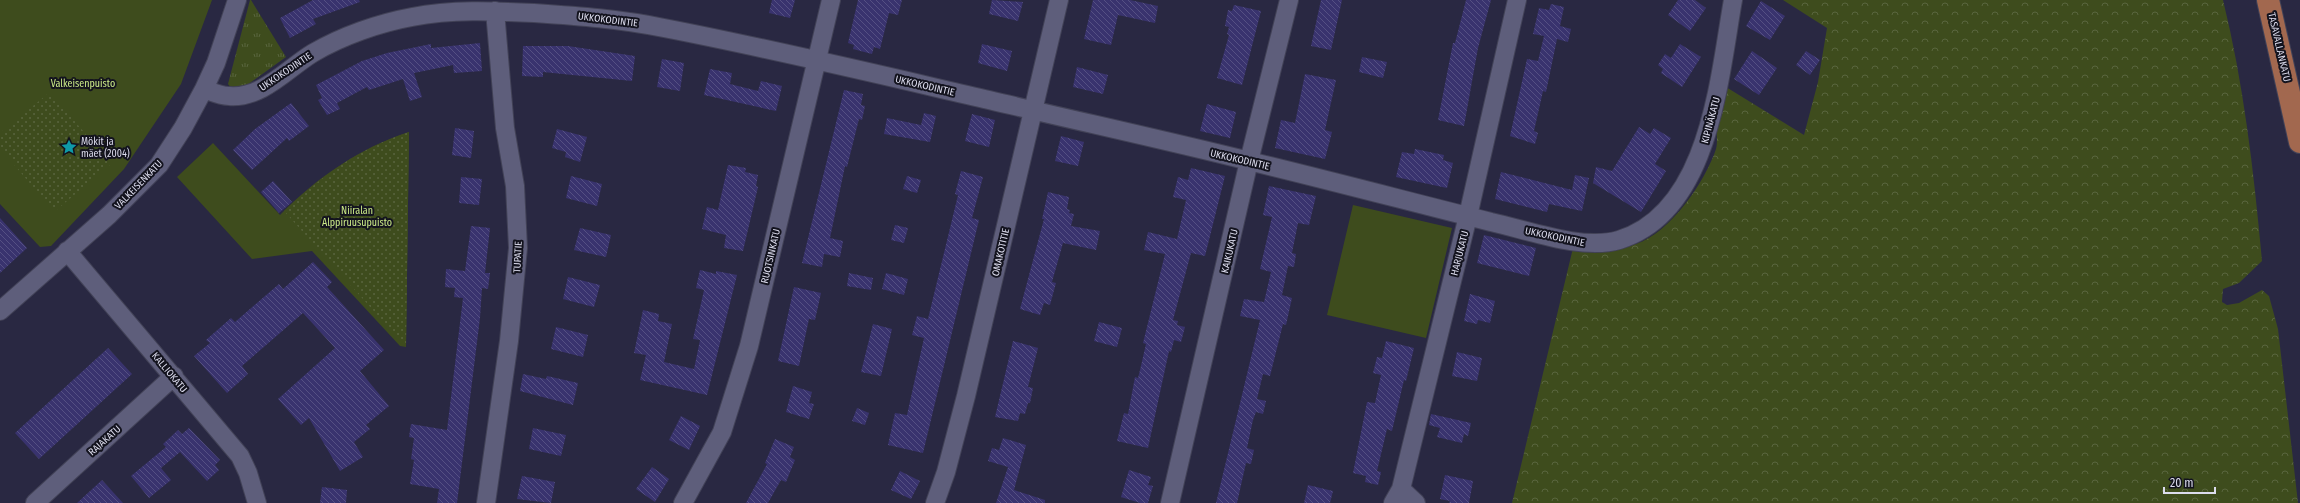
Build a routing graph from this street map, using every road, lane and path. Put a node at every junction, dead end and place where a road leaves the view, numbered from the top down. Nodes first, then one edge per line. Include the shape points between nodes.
1 (237, 0) edge
2 (831, 0) edge
3 (1059, 0) edge
4 (1289, 0) edge
5 (1518, 0) edge
6 (1733, 0) edge
7 (2268, 0) edge
8 (495, 11) junction
9 (817, 60) junction
10 (204, 89) junction
11 (1034, 111) junction
12 (2300, 142) edge
13 (1249, 161) junction
14 (1468, 216) junction
15 (1650, 224) joint
16 (66, 251) junction
17 (0, 311) edge
18 (174, 376) junction
19 (1397, 496) edge
20 (35, 503) edge
21 (257, 503) edge
22 (486, 503) edge
23 (683, 503) edge
24 (935, 503) edge
25 (1170, 503) edge
26 (1416, 503) edge

1 - 10 street, VALKEISENKATU via 216,63
2 - 9 street, RUOTSINKATU
3 - 11 street, OMAKOTITIE
4 - 13 street, KAIKUKATU
5 - 14 street, HARJUKATU
6 - 15 street, KIPINÄKATU via 1714,109 1704,144 1692,173 1673,202
7 - 12 main road, TASAVALLANKATU
8 - 9 street, UKKOKODINTIE via 614,19
8 - 10 street, UKKOKODINTIE via 438,13 408,18 345,37 314,52 260,90 228,96
8 - 22 street, TUPATIE via 505,128 515,186 518,248 509,341
9 - 11 street, UKKOKODINTIE
9 - 23 street, RUOTSINKATU via 749,346 730,411 715,445
10 - 16 street, VALKEISENKATU via 159,165 109,215
11 - 13 street, UKKOKODINTIE
11 - 24 street, OMAKOTITIE via 966,396
13 - 14 street, UKKOKODINTIE
13 - 25 street, KAIKUKATU
14 - 15 street, UKKOKODINTIE via 1590,244 1613,242 1633,235
14 - 19 street, HARJUKATU
16 - 17 street, VALKEISENKATU
16 - 18 street, KALLIOKATU
18 - 20 street, RAJAKATU
18 - 21 street, KALLIOKATU via 240,456
19 - 26 street

